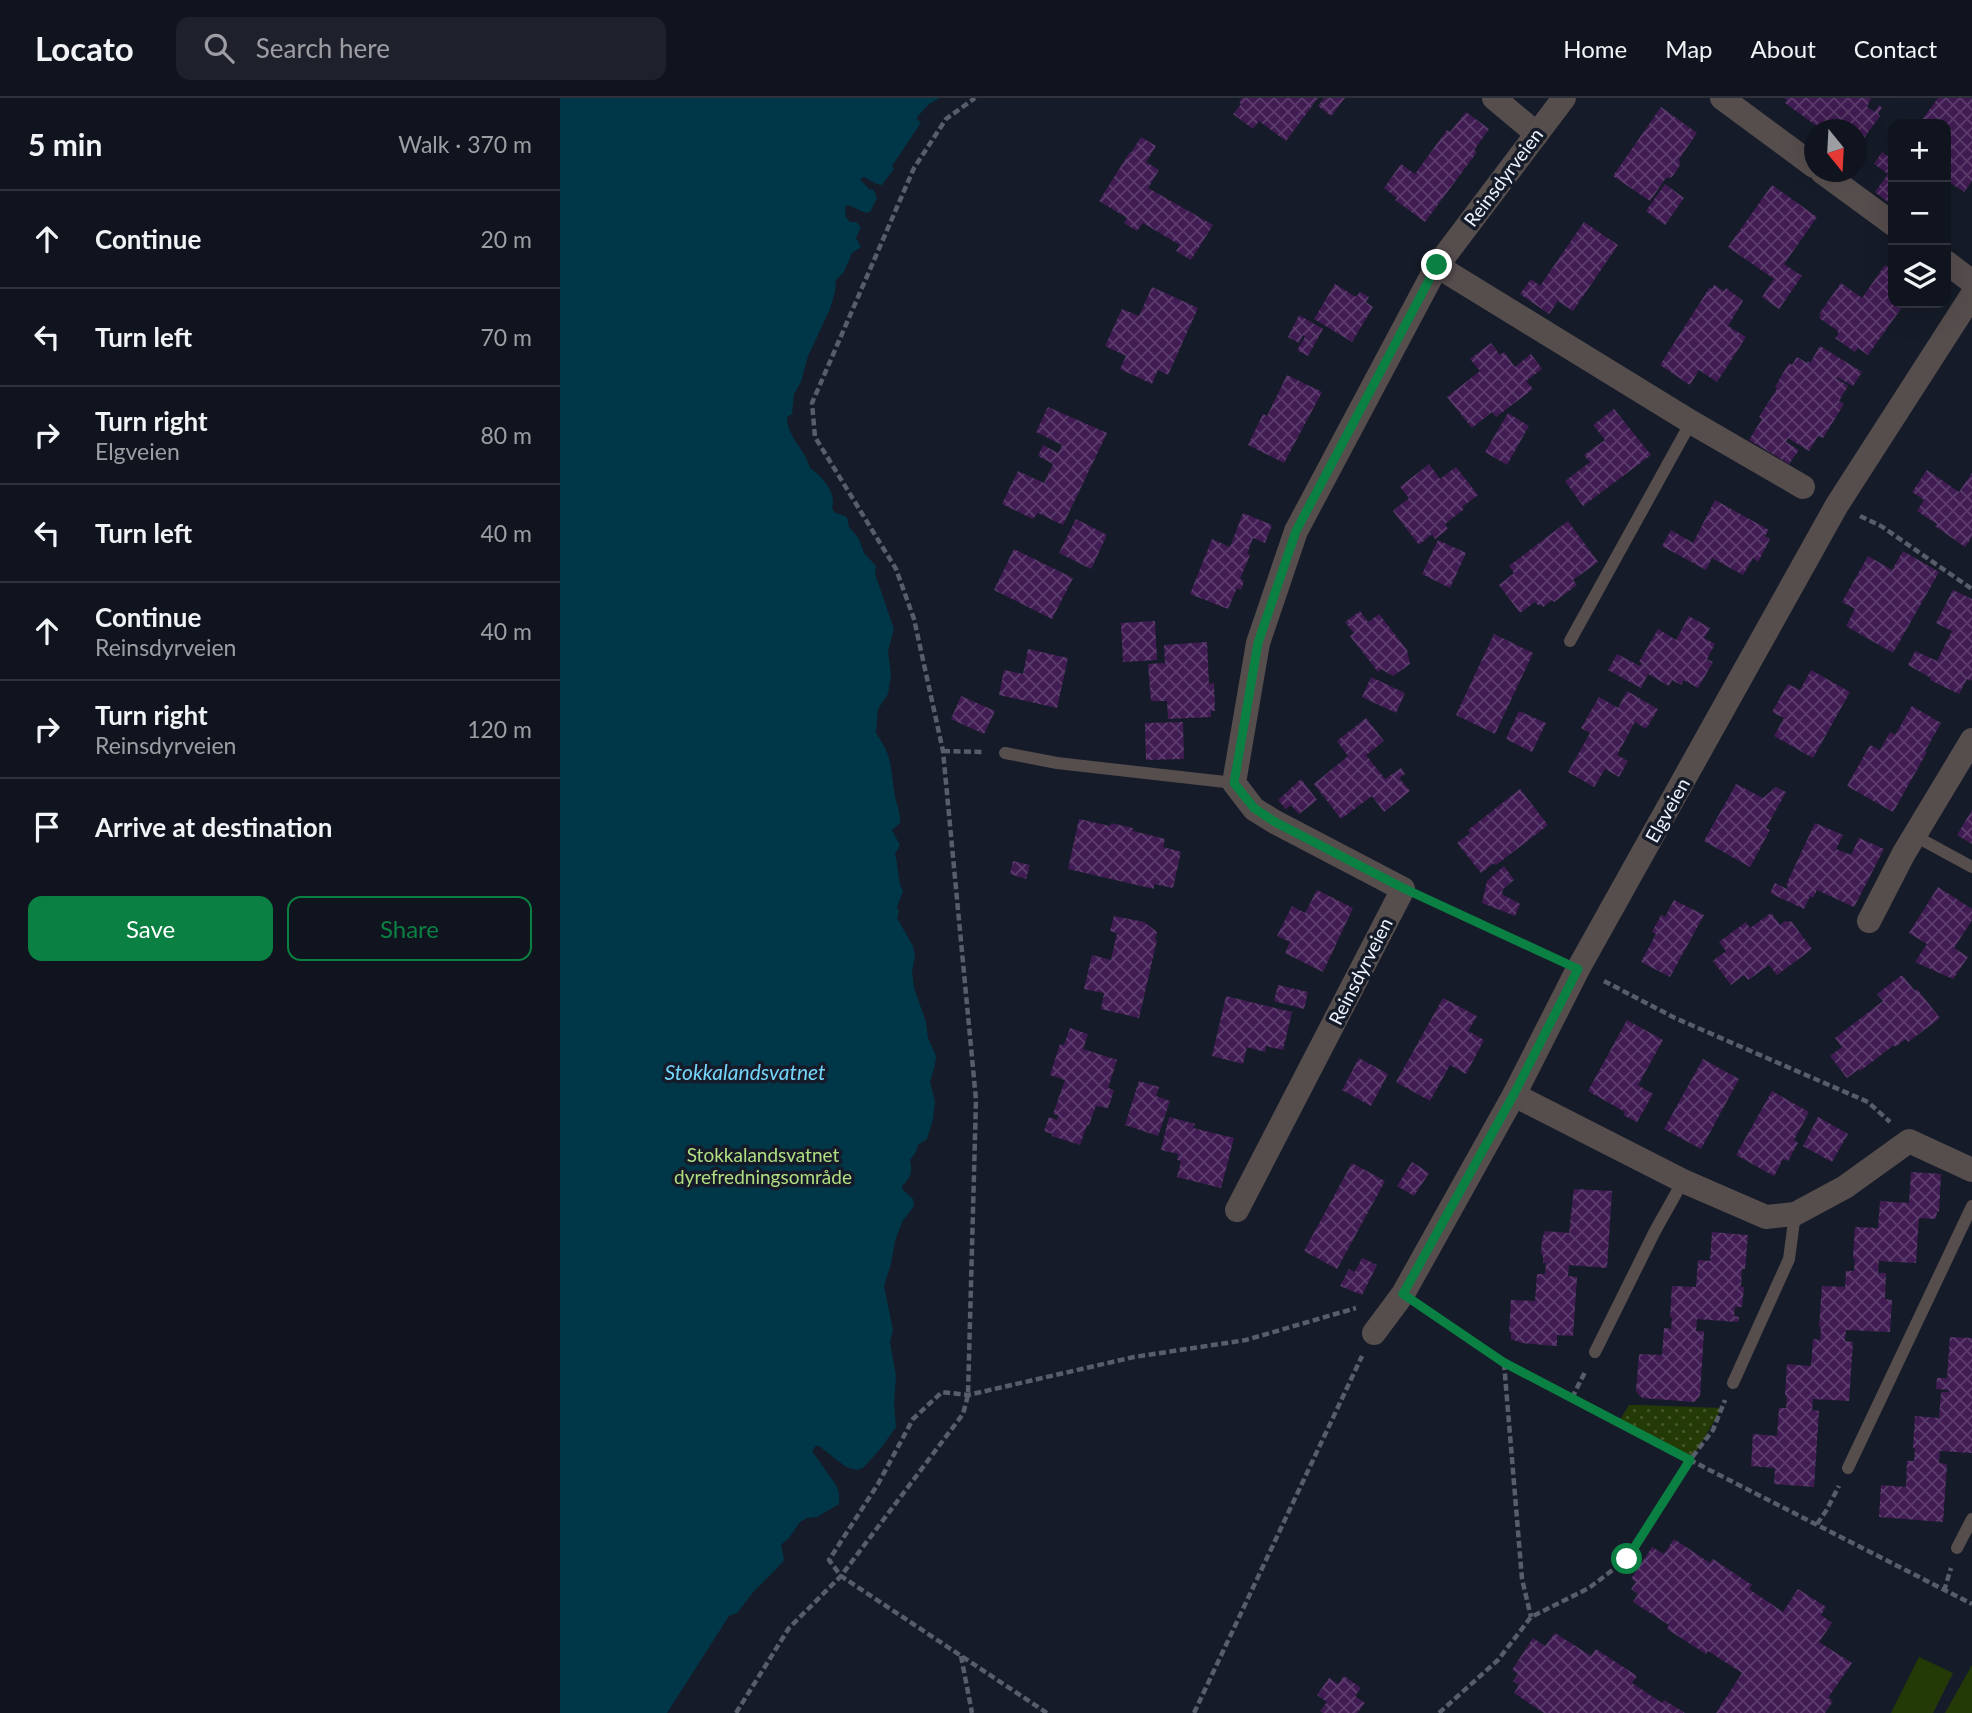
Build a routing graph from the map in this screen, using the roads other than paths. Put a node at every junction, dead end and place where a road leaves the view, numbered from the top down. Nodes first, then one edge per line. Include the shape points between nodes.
1 (1494, 98) edge
2 (1564, 98) edge
3 (1722, 98) edge
4 (1537, 134) junction
5 (1804, 158) edge
6 (1836, 182) edge
7 (1888, 220) edge
8 (1437, 265) junction
9 (1951, 266) edge
10 (1972, 282) edge
11 (1972, 295) edge
12 (1691, 422) junction
13 (1803, 487) dead end
14 (1570, 641) dead end
15 (1972, 740) edge
16 (1005, 753) road end
17 (1234, 783) junction
18 (1914, 836) junction
19 (1972, 867) edge
20 (1868, 921) dead end
21 (1514, 1094) junction
22 (1972, 1170) edge
23 (1683, 1181) junction
24 (1972, 1206) edge
25 (1237, 1210) dead end
26 (1795, 1214) junction
27 (1374, 1333) road end
28 (1595, 1352) road end
29 (1733, 1383) road end
30 (1848, 1468) road end
31 (1972, 1519) edge
32 (1957, 1548) dead end

1 - 4 street
2 - 4 street, Reinsdyrveien
3 - 5 street
4 - 8 street, Reinsdyrveien
6 - 7 street
8 - 12 street
8 - 17 street, Reinsdyrveien via 1296,531 1258,643
9 - 10 street
11 - 21 street, Elgveien via 1837,505 1578,969
12 - 13 street
12 - 14 lane
15 - 18 street
16 - 17 lane
17 - 25 street, Reinsdyrveien via 1254,808 1275,822 1403,888
18 - 19 lane
18 - 20 street
21 - 23 street
21 - 27 street, Elgveien via 1403,1294
22 - 26 street via 1909,1141 1845,1187
23 - 26 street via 1766,1217
23 - 28 lane
24 - 30 lane
26 - 29 lane via 1789,1258
31 - 32 lane

